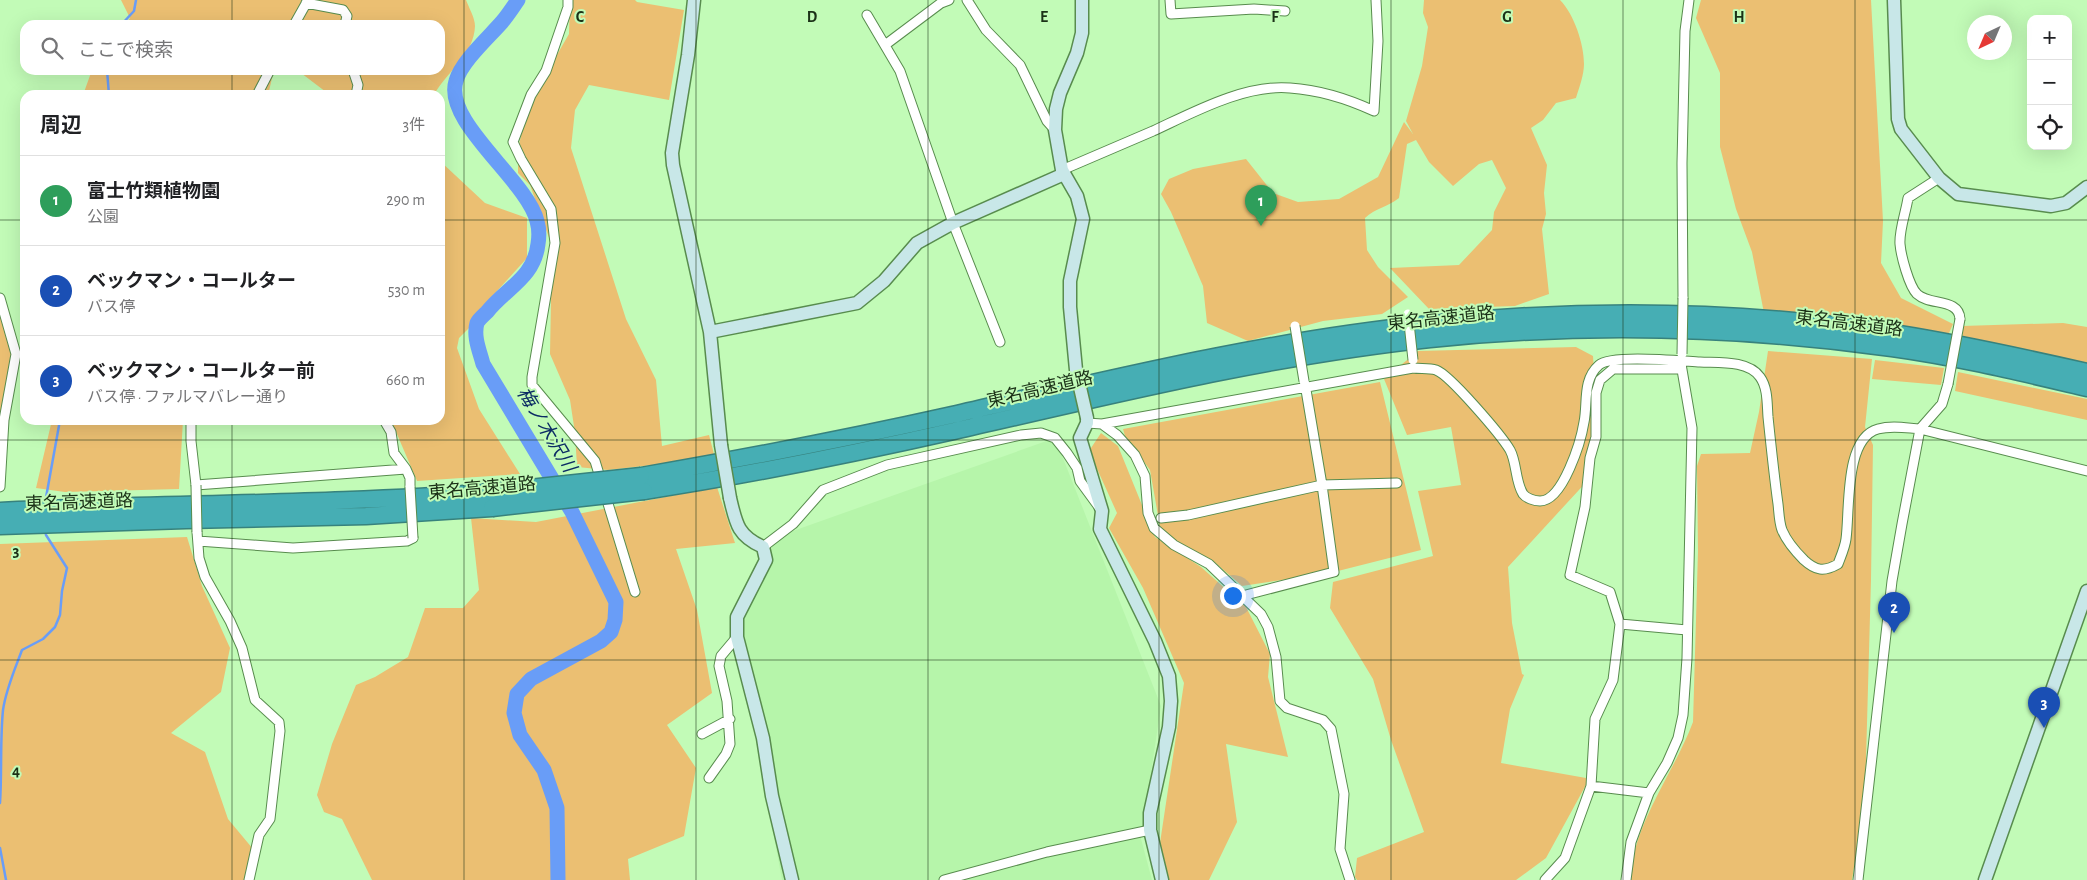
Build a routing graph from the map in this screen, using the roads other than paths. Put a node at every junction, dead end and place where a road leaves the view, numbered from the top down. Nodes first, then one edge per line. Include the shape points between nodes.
1 (568, 0) edge
2 (694, 0) edge
3 (949, 0) edge
4 (967, 0) edge
5 (1082, 0) edge
6 (1170, 0) edge
7 (1376, 0) edge
8 (1689, 0) edge
9 (1894, 0) edge
10 (307, 2) edge
11 (1254, 5) edge
12 (1285, 12) dead end
13 (867, 15) dead end
14 (297, 20) edge
15 (346, 20) edge
16 (885, 46) junction
17 (267, 75) edge
18 (355, 75) edge
19 (260, 90) edge
20 (357, 90) edge
21 (1055, 130) junction
22 (1063, 172) junction
23 (1939, 178) junction
24 (2087, 187) edge
25 (953, 223) junction
26 (0, 298) edge
27 (1408, 314) dead end
28 (1295, 326) dead end
29 (710, 332) junction
30 (1000, 342) dead end
31 (1681, 361) junction
32 (1413, 364) junction
33 (2087, 372) edge
34 (1305, 384) junction
35 (2087, 388) edge
36 (1087, 421) junction
37 (1102, 424) junction
38 (191, 425) edge
39 (387, 425) edge
40 (1920, 429) junction
41 (406, 469) junction
42 (2087, 471) edge
43 (1397, 483) dead end
44 (643, 484) junction
45 (1322, 485) junction
46 (196, 486) junction
47 (0, 487) edge
48 (0, 511) edge
49 (1102, 511) junction
50 (99, 514) junction
51 (1160, 518) dead end
52 (0, 526) edge
53 (197, 536) junction
54 (763, 547) junction
55 (2087, 591) edge
56 (635, 592) dead end
57 (1242, 596) junction
58 (1620, 624) junction
59 (1687, 630) junction
60 (737, 637) junction
61 (730, 719) junction
62 (702, 734) dead end
63 (708, 778) dead end
64 (1591, 786) junction
65 (1648, 793) junction
66 (1150, 830) junction
67 (249, 880) edge
68 (792, 880) edge
69 (944, 880) edge
70 (1162, 880) edge
71 (1350, 880) edge
72 (1545, 880) edge
73 (1626, 880) edge
74 (1858, 880) edge
75 (1985, 880) edge

1 - 56 street via 546,71 531,95 513,142 550,209 555,243 532,385 595,461
2 - 29 street via 672,153
3 - 16 street via 940,3
4 - 21 street via 986,30 1020,65 1046,121
5 - 21 street via 1082,34 1060,93
6 - 11 street via 1172,14
7 - 22 street via 1378,41 1374,111 1350,100 1289,87 1259,91 1202,109
8 - 31 street, bridge via 1685,30 1682,163
9 - 23 street via 1898,119
10 - 14 street
10 - 15 street via 343,10
11 - 12 street
13 - 16 street
16 - 25 street via 900,71
17 - 19 street
18 - 20 street
21 - 22 street
22 - 25 street
22 - 36 street, bridge via 1077,196 1083,219 1070,281 1070,307 1076,370
23 - 24 street via 1958,194 2051,206 2066,203
23 - 40 street, bridge via 1908,198 1900,243 1910,286 1917,295 1955,307 1960,312 1942,404
25 - 29 street via 917,243 884,281 856,303
25 - 30 street
26 - 47 street via 16,354 4,420
27 - 32 street, bridge
28 - 34 street, bridge
29 - 54 street, bridge via 721,445 734,517 744,536
31 - 32 street via 1613,359 1599,365 1586,391 1584,422 1574,457 1561,486 1540,501 1523,494 1511,452 1482,415 1437,370
31 - 40 street via 1740,365 1754,370 1761,378 1766,392 1782,529 1794,550 1817,569 1828,570 1838,564 1846,540 1854,456 1862,438 1876,429 1893,426
31 - 58 street via 1613,369 1600,380 1596,393 1596,437 1570,575 1610,592
31 - 59 street via 1692,428
32 - 34 street
33 - 44 highway, 東名高速道路 via 1896,334 1787,321 1652,314 1498,318 1374,330 1272,346 1067,388
34 - 37 street
34 - 45 street
35 - 44 highway, 東名高速道路 via 1894,348 1784,336 1648,329 1501,333 1431,339 1275,361 1074,402 852,454 713,481
36 - 37 street
36 - 49 street via 1080,438
37 - 57 street via 1135,455 1145,476 1148,513 1154,528 1174,545 1209,564
38 - 46 street
39 - 41 street via 394,453
40 - 42 street
40 - 74 street via 1892,581
41 - 46 street
41 - 53 street, bridge via 410,478 413,538 407,541 293,548
43 - 45 street
44 - 50 highway, 東名高速道路, bridge via 492,500 364,501
45 - 51 street via 1188,515
45 - 57 street via 1334,572
46 - 53 street, bridge
48 - 50 highway, 東名高速道路
49 - 54 street via 1055,438 1041,433 1021,435 886,465 823,490 792,524
49 - 66 street via 1100,529 1169,676 1169,727 1150,813
50 - 52 highway, 東名高速道路
53 - 67 street via 205,577 242,648 255,700 279,722 270,819 259,835
54 - 60 street via 766,560 737,617
55 - 75 street
57 - 71 street via 1261,614 1268,627 1276,657 1280,701 1287,708 1323,720 1331,729 1344,794 1340,849
58 - 59 street
58 - 64 street via 1613,680 1595,719
59 - 65 street via 1683,715 1678,738 1668,763
60 - 61 street via 721,656 719,666
60 - 68 street via 763,738 772,796
61 - 62 street
61 - 63 street via 730,744
64 - 65 street
64 - 72 street via 1565,858
65 - 73 street via 1631,842
66 - 69 street via 1047,852
66 - 70 street

